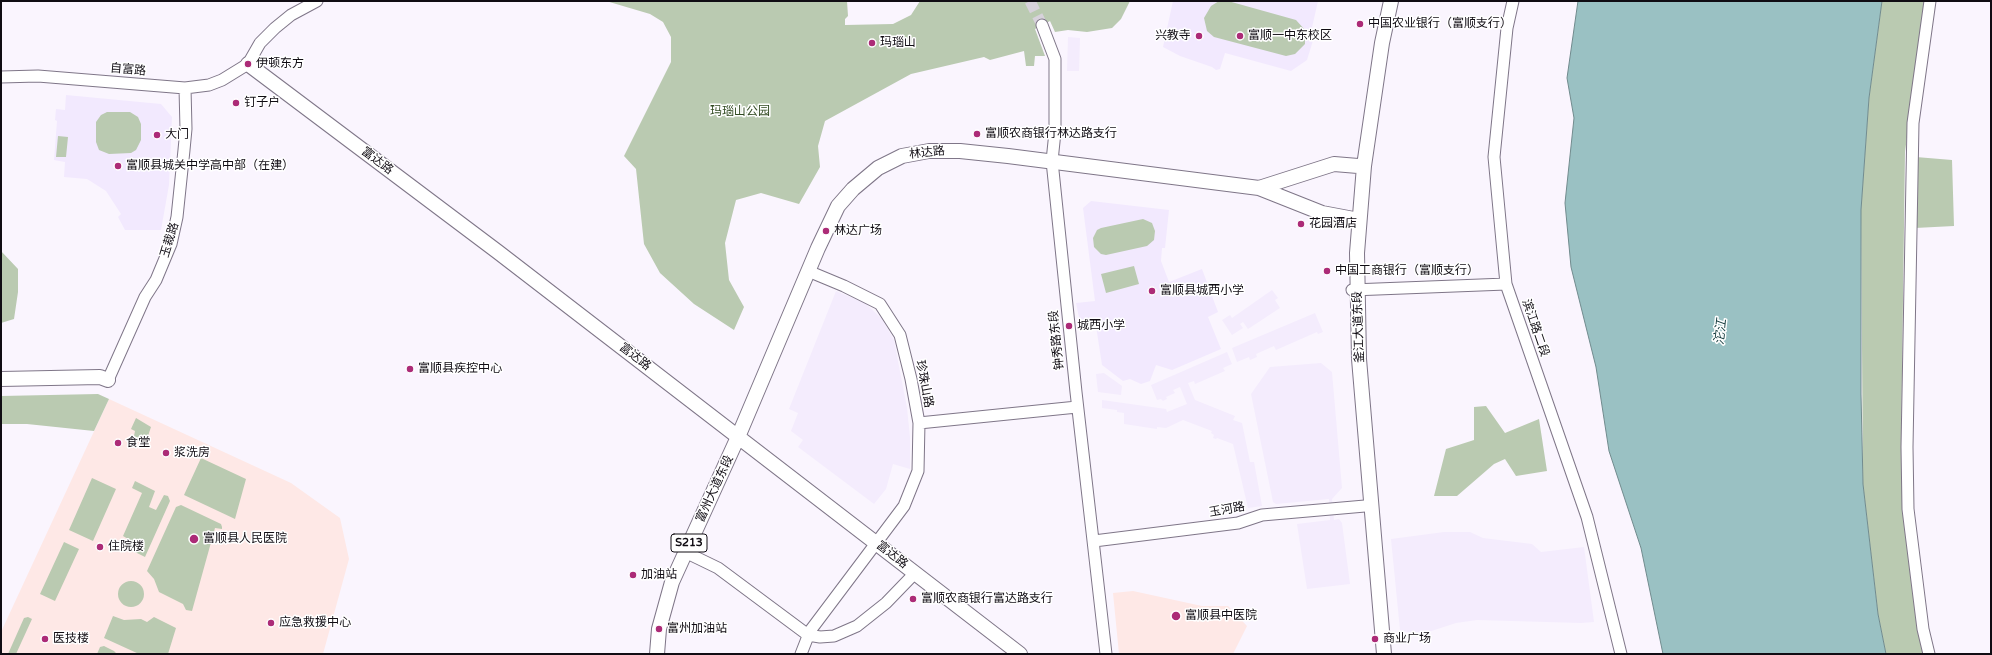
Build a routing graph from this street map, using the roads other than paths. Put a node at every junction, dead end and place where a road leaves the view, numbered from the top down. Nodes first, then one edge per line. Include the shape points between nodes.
1 (317, 1) edge
2 (1385, 1) edge
3 (1391, 1) edge
4 (1513, 1) edge
5 (1930, 1) edge
6 (1042, 25) tunnel mouth
7 (248, 64) junction
8 (1, 77) edge
9 (185, 88) junction
10 (1052, 161) junction
11 (1358, 166) junction
12 (1259, 188) junction
13 (1356, 219) junction
14 (808, 271) junction
15 (1506, 284) junction
16 (1355, 290) junction
17 (1, 379) edge
18 (108, 380) junction
19 (1, 386) edge
20 (1077, 407) junction
21 (919, 423) junction
22 (738, 437) junction
23 (1365, 506) junction
24 (1094, 541) junction
25 (877, 543) junction
26 (685, 552) junction
27 (915, 573) junction
28 (808, 635) junction
29 (657, 654) edge
30 (801, 654) edge
31 (1020, 654) edge
32 (1106, 654) edge
33 (1377, 654) edge
34 (1384, 654) edge
35 (1621, 654) edge
36 (1929, 654) edge

1 - 7 street via 274,28 260,43
2 - 11 main road, 釜江大道东段
3 - 13 main road, 釜江大道东段 via 1382,44
4 - 15 street, 滨江路二段 via 1507,28 1494,157
5 - 36 street via 1912,131 1907,447 1908,509 1923,629
6 - 10 street, 钟秀路东段 via 1055,59
7 - 9 street, 自富路 via 209,85
7 - 22 main road, 富达路
8 - 9 street, 自富路 via 38,76
9 - 18 street, 玉裁路 via 186,129 177,217 171,244
10 - 12 main road, 林达路
10 - 14 main road, 林达路 via 960,151 929,151 902,156 878,168 853,188 838,206
10 - 20 street, 钟秀路东段
11 - 12 main road via 1334,164
11 - 13 main road, 釜江大道东段
12 - 13 main road via 1322,213
13 - 16 main road, 釜江大道东段
14 - 21 street, 珍珠山路 via 880,304 900,335
14 - 22 main road, 林达路
15 - 16 street
15 - 35 street, 滨江路二段 via 1587,516
16 - 23 main road, 釜江大道东段 via 1354,359
16 - 34 main road, 釜江大道东段
17 - 18 main road via 100,377
18 - 19 main road
20 - 21 street
20 - 24 street, 钟秀路东段
21 - 25 street, 珍珠山路 via 918,471 904,506
22 - 25 main road, 富达路
22 - 26 main road, 富州大道东段 / S213
23 - 24 street, 玉河路 via 1262,515 1238,523
23 - 33 main road, 釜江大道东段
24 - 32 street, 钟秀路东段
25 - 27 main road, 富达路
25 - 28 street, 珍珠山路
26 - 28 street via 718,568
26 - 29 main road, 富州大道东段 / S213 via 672,582 659,629
27 - 28 street via 886,603 857,626 834,636
27 - 31 main road, 富达路
28 - 30 street, 珍珠山路

